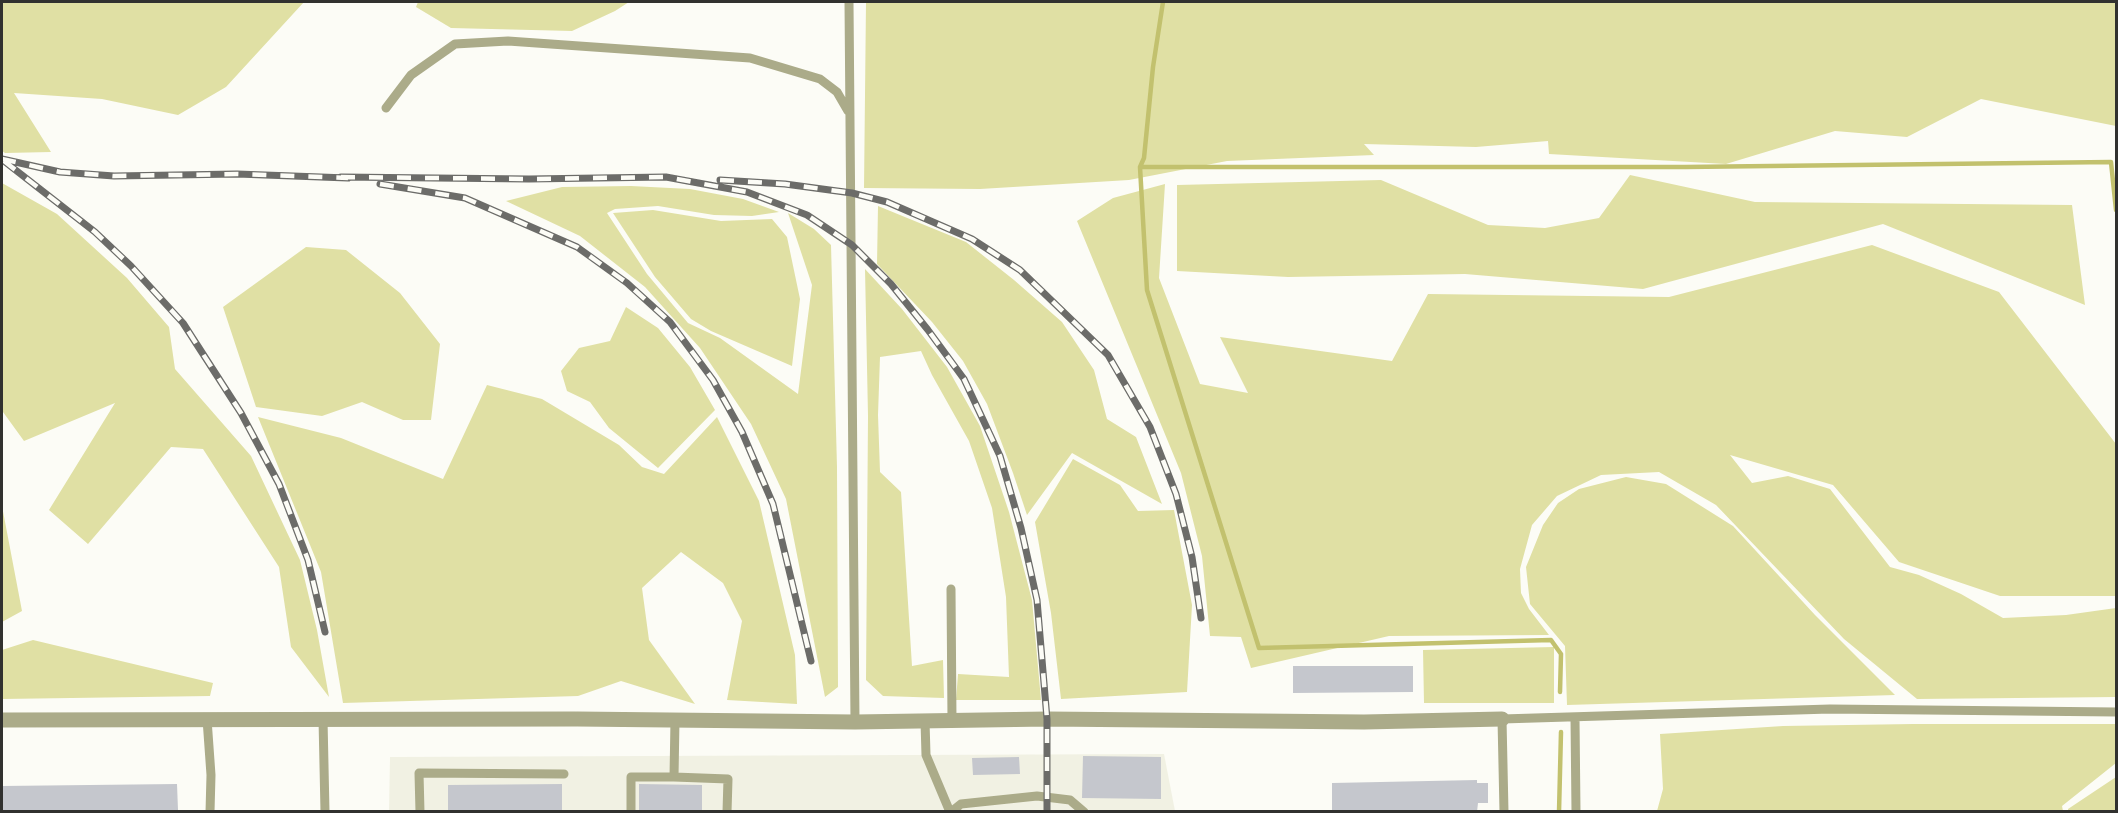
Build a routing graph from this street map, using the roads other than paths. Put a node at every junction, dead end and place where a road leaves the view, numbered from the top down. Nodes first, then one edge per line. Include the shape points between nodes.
1 (849, 2) edge
2 (386, 108) dead end
3 (849, 113) junction
4 (951, 589) dead end
5 (2116, 712) edge
6 (1575, 718) junction
7 (207, 719) junction
8 (323, 719) junction
9 (1502, 719) junction
10 (2, 720) edge
11 (675, 720) junction
12 (925, 721) junction
13 (952, 721) junction
14 (855, 722) junction
15 (564, 774) dead end
16 (674, 777) junction
17 (210, 812) edge
18 (325, 812) edge
19 (420, 812) edge
20 (631, 812) edge
21 (727, 812) edge
22 (950, 812) edge
23 (1083, 812) edge
24 (1504, 812) edge
25 (1576, 812) edge

1 - 3 lane
2 - 3 lane via 411,75 455,44 508,41 750,58 820,79 837,92
3 - 14 lane
4 - 13 lane
5 - 6 lane via 1830,709
6 - 9 lane
6 - 25 lane
7 - 8 street
7 - 10 street
7 - 17 lane
8 - 11 street
8 - 18 lane
9 - 13 street
9 - 24 lane
11 - 14 street
11 - 16 lane
12 - 13 street
12 - 14 street
12 - 22 lane via 926,755
15 - 19 lane via 419,773
16 - 20 lane via 631,777
16 - 21 lane via 728,779
22 - 23 lane via 962,804 1037,795 1070,800

